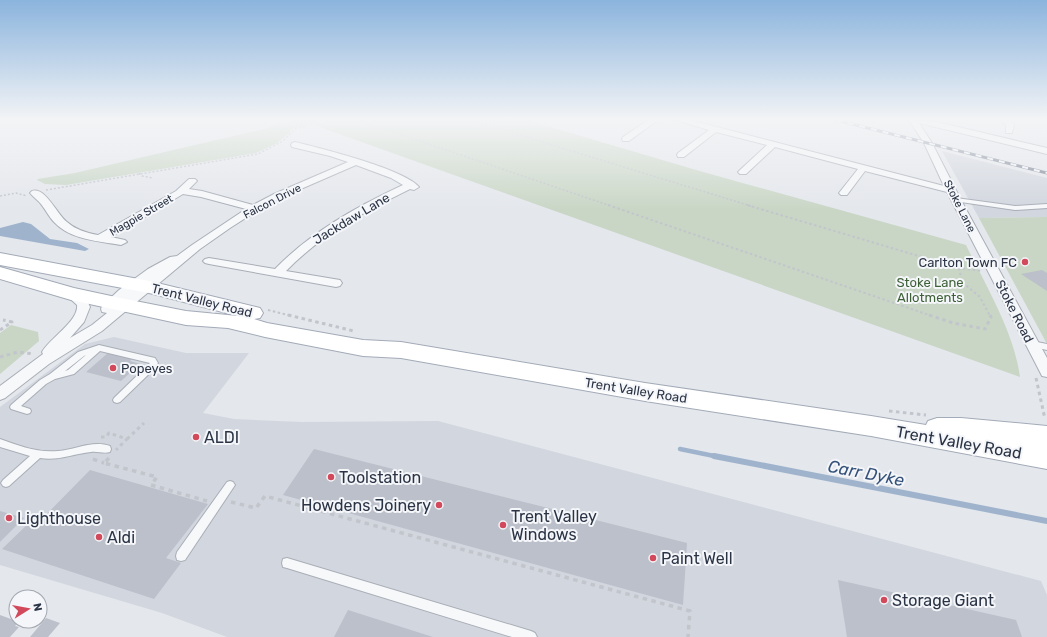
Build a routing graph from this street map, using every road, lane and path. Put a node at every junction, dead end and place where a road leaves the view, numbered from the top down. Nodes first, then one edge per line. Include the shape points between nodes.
1 (267, 150) edge
2 (317, 150) edge
3 (445, 150) edge
4 (566, 150) edge
5 (687, 150) edge
6 (766, 150) edge
7 (794, 150) edge
8 (931, 150) edge
9 (680, 155) dead end
10 (354, 163) junction
11 (863, 168) junction
12 (743, 172) dead end
13 (140, 173) junction
14 (154, 178) dead end
15 (192, 181) dead end
16 (950, 190) junction
17 (181, 191) junction
18 (35, 193) junction
19 (844, 193) dead end
20 (0, 196) edge
21 (956, 200) junction
22 (1047, 206) edge
23 (254, 208) junction
24 (101, 238) junction
25 (121, 242) dead end
26 (0, 260) edge
27 (209, 260) dead end
28 (959, 268) junction
29 (993, 270) junction
30 (0, 273) edge
31 (277, 273) junction
32 (336, 283) dead end
33 (71, 294) junction
34 (130, 295) junction
35 (3, 320) dead end
36 (0, 330) edge
37 (1032, 344) junction
38 (1047, 346) edge
39 (401, 350) junction
40 (43, 355) junction
41 (0, 357) edge
42 (1047, 373) edge
43 (0, 394) edge
44 (117, 400) dead end
45 (27, 411) dead end
46 (144, 423) dead end
47 (871, 426) junction
48 (1047, 437) edge
49 (94, 438) dead end
50 (128, 439) junction
51 (0, 443) edge
52 (107, 449) dead end
53 (38, 454) junction
54 (1047, 458) edge
55 (6, 483) dead end
56 (230, 485) dead end
57 (221, 499) junction
58 (180, 556) dead end
59 (287, 563) dead end
60 (531, 637) edge
61 (688, 637) edge

1 - 13 path via 258,154
2 - 10 street
3 - 28 path via 953,323 985,329 991,317 980,297 962,282
4 - 28 path
5 - 9 street
6 - 12 street
7 - 11 street
8 - 16 street, Stoke Lane
10 - 23 street, Falcon Drive
10 - 31 street, Jackdaw Lane via 394,176 412,186 392,193 328,230 307,245
11 - 16 street
11 - 19 street
13 - 14 path via 142,176
13 - 18 path
15 - 17 street, Magpie Street
16 - 21 street, Stoke Lane
17 - 23 street, Magpie Street
17 - 24 street, Magpie Street
18 - 20 path via 25,197 16,193
18 - 24 street, Magpie Street via 66,227
21 - 22 lane via 1015,208
21 - 29 street, Stoke Lane
23 - 34 street, Falcon Drive
24 - 25 street, Magpie Street
26 - 34 main road via 16,269
27 - 31 street
28 - 29 path
29 - 37 street, Stoke Road
30 - 33 main road, Trent Valley Road
31 - 32 street
33 - 34 main road, Trent Valley Road
33 - 40 street via 82,303 84,308 81,315
34 - 39 main road, Trent Valley Road via 368,339
34 - 39 main road, Trent Valley Road via 186,318 228,321 363,348
34 - 40 street, Falcon Drive via 97,328
35 - 36 path via 12,322
37 - 38 lane
37 - 42 street, Stoke Road
39 - 47 main road, Trent Valley Road via 644,392
40 - 41 path via 18,352
40 - 43 street
44 - 45 lane via 154,363 152,360 99,348 81,354 14,407
46 - 50 path
47 - 48 main road, Trent Valley Road via 961,428
47 - 54 main road, Trent Valley Road
49 - 50 path via 106,437 109,433
50 - 57 path via 104,463 157,478 151,485 207,501 210,497
51 - 53 lane
52 - 53 lane via 90,448 59,455
53 - 55 lane
56 - 57 lane
57 - 58 lane
57 - 61 path via 256,508 265,496 690,611
59 - 60 lane

